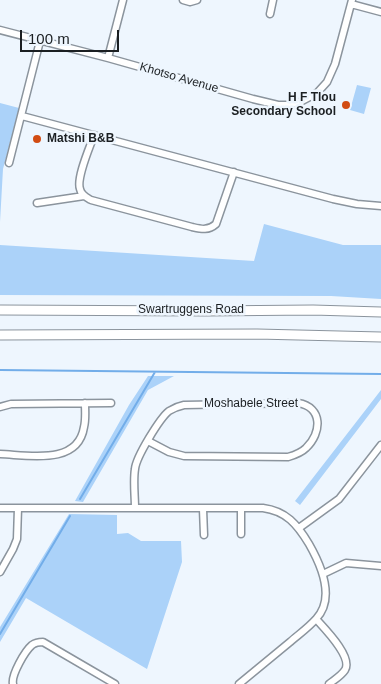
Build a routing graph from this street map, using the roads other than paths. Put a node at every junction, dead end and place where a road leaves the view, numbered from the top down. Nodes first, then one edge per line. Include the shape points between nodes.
1 (123, 0) edge
2 (183, 0) edge
3 (197, 0) edge
4 (273, 0) edge
5 (352, 2) edge
6 (381, 12) edge
7 (270, 14) dead end
8 (0, 30) edge
9 (40, 41) junction
10 (108, 58) junction
11 (22, 116) junction
12 (94, 135) junction
13 (9, 163) dead end
14 (234, 172) junction
15 (84, 196) junction
16 (37, 202) dead end
17 (381, 206) edge
18 (0, 310) edge
19 (381, 312) edge
20 (0, 334) edge
21 (381, 336) edge
22 (85, 403) junction
23 (111, 403) dead end
24 (0, 407) edge
25 (148, 442) junction
26 (381, 444) edge
27 (0, 454) edge
28 (0, 508) edge
29 (18, 508) junction
30 (135, 508) junction
31 (203, 509) junction
32 (241, 509) junction
33 (299, 528) junction
34 (241, 534) dead end
35 (204, 535) dead end
36 (381, 566) edge
37 (0, 572) edge
38 (323, 574) junction
39 (316, 619) junction
40 (13, 684) edge
41 (115, 684) edge
42 (239, 684) edge
43 (330, 684) edge

1 - 10 street
2 - 3 street
4 - 7 street
5 - 6 street
5 - 10 street, Khotso Avenue via 327,82 317,93 288,105 253,99
8 - 9 street, Khotso Avenue
9 - 10 street, Khotso Avenue
9 - 11 street
11 - 12 street
11 - 13 street
12 - 14 street
12 - 15 street via 80,180 79,188
14 - 15 street via 220,217 216,224 204,230
14 - 17 street via 333,199
15 - 16 street
18 - 19 main road, Swartruggens Road
20 - 21 main road, Swartruggens Road
22 - 23 street
22 - 24 street
22 - 27 street via 84,428 72,450 44,456
25 - 25 street, Moshabele Street via 169,412 184,405 298,403 310,407 318,423 315,437 309,444 288,457 184,456
25 - 30 street, Moshabele Street via 135,469
26 - 33 street via 339,499
28 - 29 street
29 - 30 street
29 - 37 street via 17,538
30 - 31 street
31 - 32 street
31 - 35 street
32 - 33 street via 280,511
32 - 34 street
33 - 38 street
36 - 38 street via 346,563
38 - 39 street via 325,594
39 - 42 street
39 - 43 street via 346,658 345,670
40 - 41 street via 14,672 28,649 44,642

